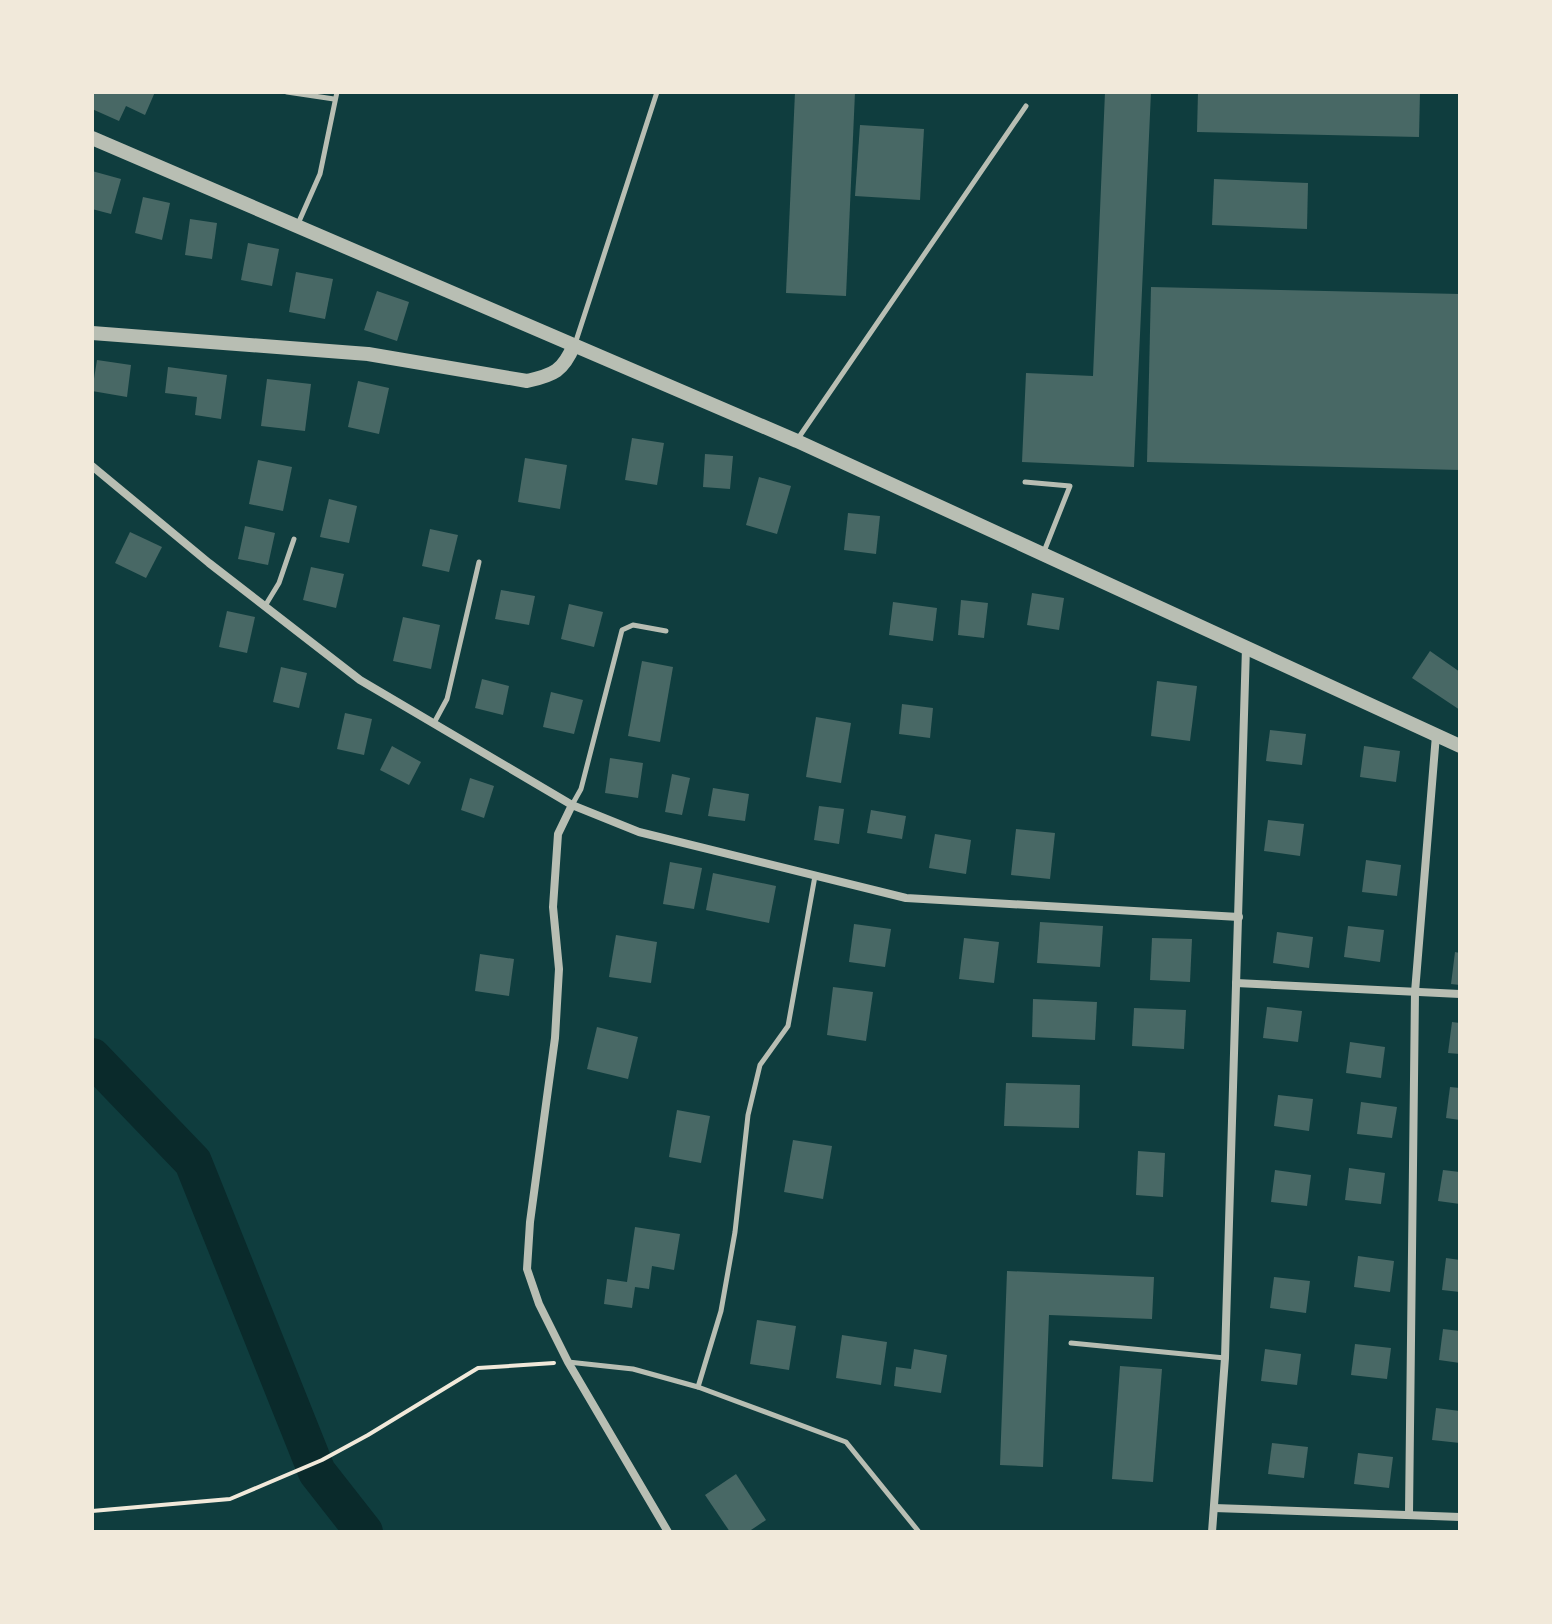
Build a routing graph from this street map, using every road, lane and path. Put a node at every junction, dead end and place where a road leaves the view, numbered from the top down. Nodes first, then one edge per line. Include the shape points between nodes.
1 (287, 92) edge
2 (337, 92) edge
3 (657, 92) edge
4 (334, 99) junction
5 (1026, 106) dead end
6 (92, 138) edge
7 (296, 227) junction
8 (92, 333) edge
9 (574, 345) junction
10 (797, 441) junction
11 (92, 466) edge
12 (1025, 482) dead end
13 (294, 539) dead end
14 (1042, 554) junction
15 (479, 562) dead end
16 (265, 607) junction
17 (666, 631) dead end
18 (1246, 647) junction
19 (434, 724) junction
20 (1436, 735) junction
21 (1460, 746) edge
22 (572, 805) junction
23 (815, 876) junction
24 (1239, 917) junction
25 (1236, 983) junction
26 (1415, 992) junction
27 (1460, 994) edge
28 (1071, 1343) dead end
29 (1225, 1358) junction
30 (568, 1362) junction
31 (698, 1387) junction
32 (1214, 1508) junction
33 (92, 1511) edge
34 (1409, 1514) junction
35 (1460, 1517) edge
36 (668, 1532) edge
37 (919, 1532) edge
38 (1212, 1532) edge

1 - 4 lane
2 - 4 lane
3 - 9 lane
4 - 7 lane via 320,174
5 - 10 lane
6 - 7 street
7 - 9 street
8 - 9 street via 368,354 527,381 561,369
9 - 10 street
10 - 14 street
11 - 16 street
12 - 14 lane via 1070,486
13 - 16 lane
14 - 18 street
15 - 19 lane via 447,699
16 - 19 street via 360,680
17 - 22 lane via 633,625 622,630 581,789
18 - 20 street
18 - 24 street
19 - 22 street
20 - 21 street
20 - 26 street
22 - 23 street via 639,832
22 - 30 street via 558,834 555,1038 527,1269
23 - 24 street via 906,898
23 - 31 lane via 788,1026 760,1065 748,1115 727,1280
24 - 25 street
25 - 26 street
25 - 29 street
26 - 27 street
26 - 34 street
28 - 29 lane
29 - 32 street
30 - 31 lane via 633,1369
30 - 33 path via 478,1368 322,1460 230,1499
30 - 36 street
31 - 37 lane via 846,1442
32 - 34 street
32 - 38 street
34 - 35 street

